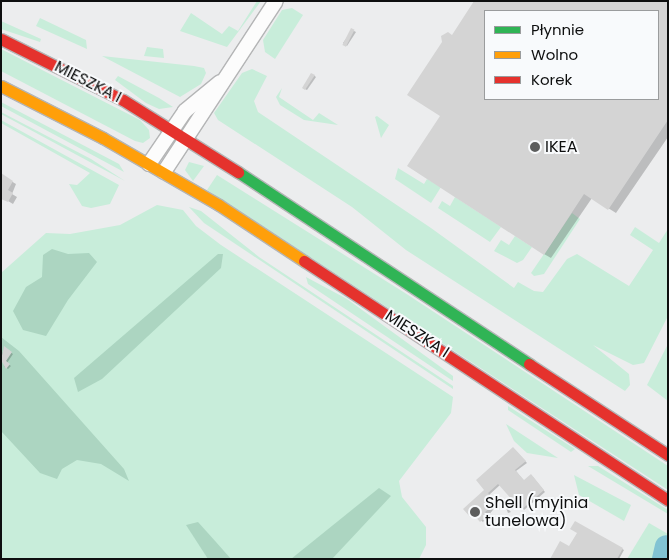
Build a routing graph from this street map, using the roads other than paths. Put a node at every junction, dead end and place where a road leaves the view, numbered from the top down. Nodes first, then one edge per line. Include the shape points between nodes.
1 (276, 1) edge
2 (1, 39) edge
3 (223, 80) junction
4 (1, 86) edge
5 (172, 129) junction
6 (187, 138) junction
7 (149, 164) junction
8 (164, 172) junction
9 (668, 455) edge
10 (668, 500) edge

1 - 3 street
2 - 5 main road, MIESZKA I via 123,100
3 - 5 street via 190,106
3 - 6 street
4 - 7 main road, MIESZKA I
5 - 6 main road, MIESZKA I
5 - 7 street
6 - 8 street
6 - 9 main road, MIESZKA I
7 - 8 main road, MIESZKA I
8 - 10 main road, MIESZKA I via 274,240

